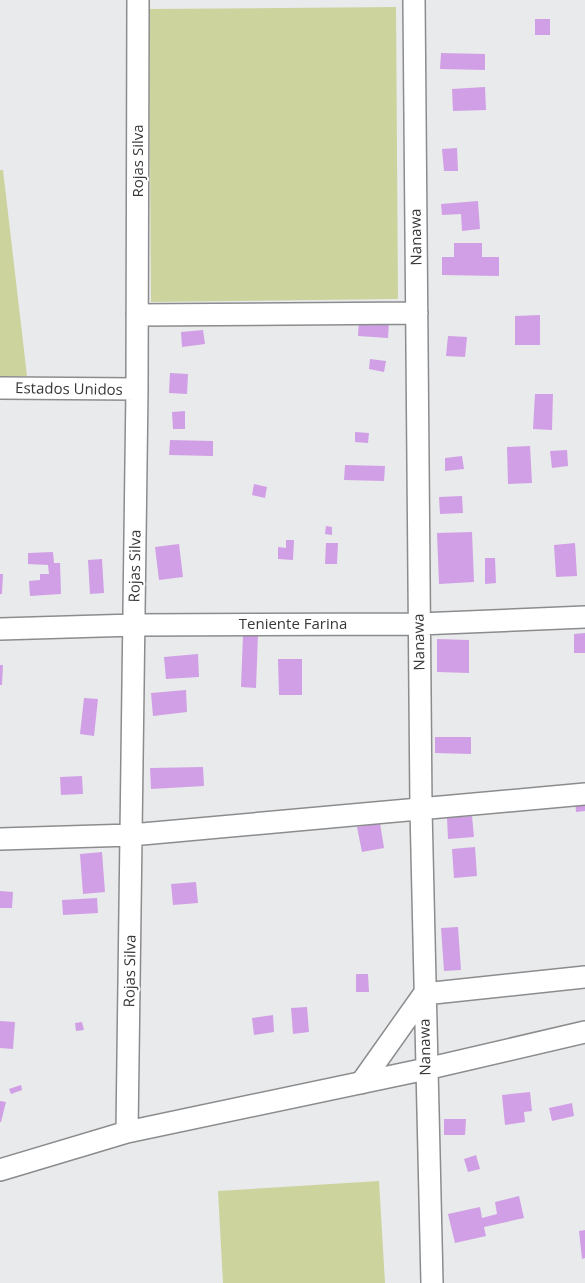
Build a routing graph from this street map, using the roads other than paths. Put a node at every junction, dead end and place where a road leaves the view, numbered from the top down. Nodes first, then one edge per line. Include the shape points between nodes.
1 (138, 0) edge
2 (414, 0) edge
3 (417, 313) junction
4 (138, 315) junction
5 (0, 388) edge
6 (137, 390) junction
7 (585, 617) edge
8 (419, 624) junction
9 (134, 625) junction
10 (0, 629) edge
11 (585, 794) edge
12 (421, 808) junction
13 (131, 835) junction
14 (0, 839) edge
15 (585, 977) edge
16 (424, 994) junction
17 (585, 1032) edge
18 (426, 1069) junction
19 (361, 1083) junction
20 (127, 1132) junction
21 (0, 1170) edge
22 (432, 1283) edge

1 - 4 street, Rojas Silva
2 - 3 street, Nanawa
3 - 4 street
3 - 8 street, Nanawa
4 - 6 street, Rojas Silva
5 - 6 street, Estados Unidos
6 - 9 street, Rojas Silva
7 - 8 street, Teniente Farina
8 - 9 street, Teniente Farina
8 - 12 street, Nanawa
9 - 10 street, Teniente Farina
9 - 13 street, Rojas Silva
11 - 12 street
12 - 13 street
12 - 16 street, Nanawa
13 - 14 street
13 - 20 street, Rojas Silva
15 - 16 street
16 - 18 street, Nanawa
16 - 19 street
17 - 18 street
18 - 19 street
18 - 22 street, Nanawa
19 - 20 street
20 - 21 street

